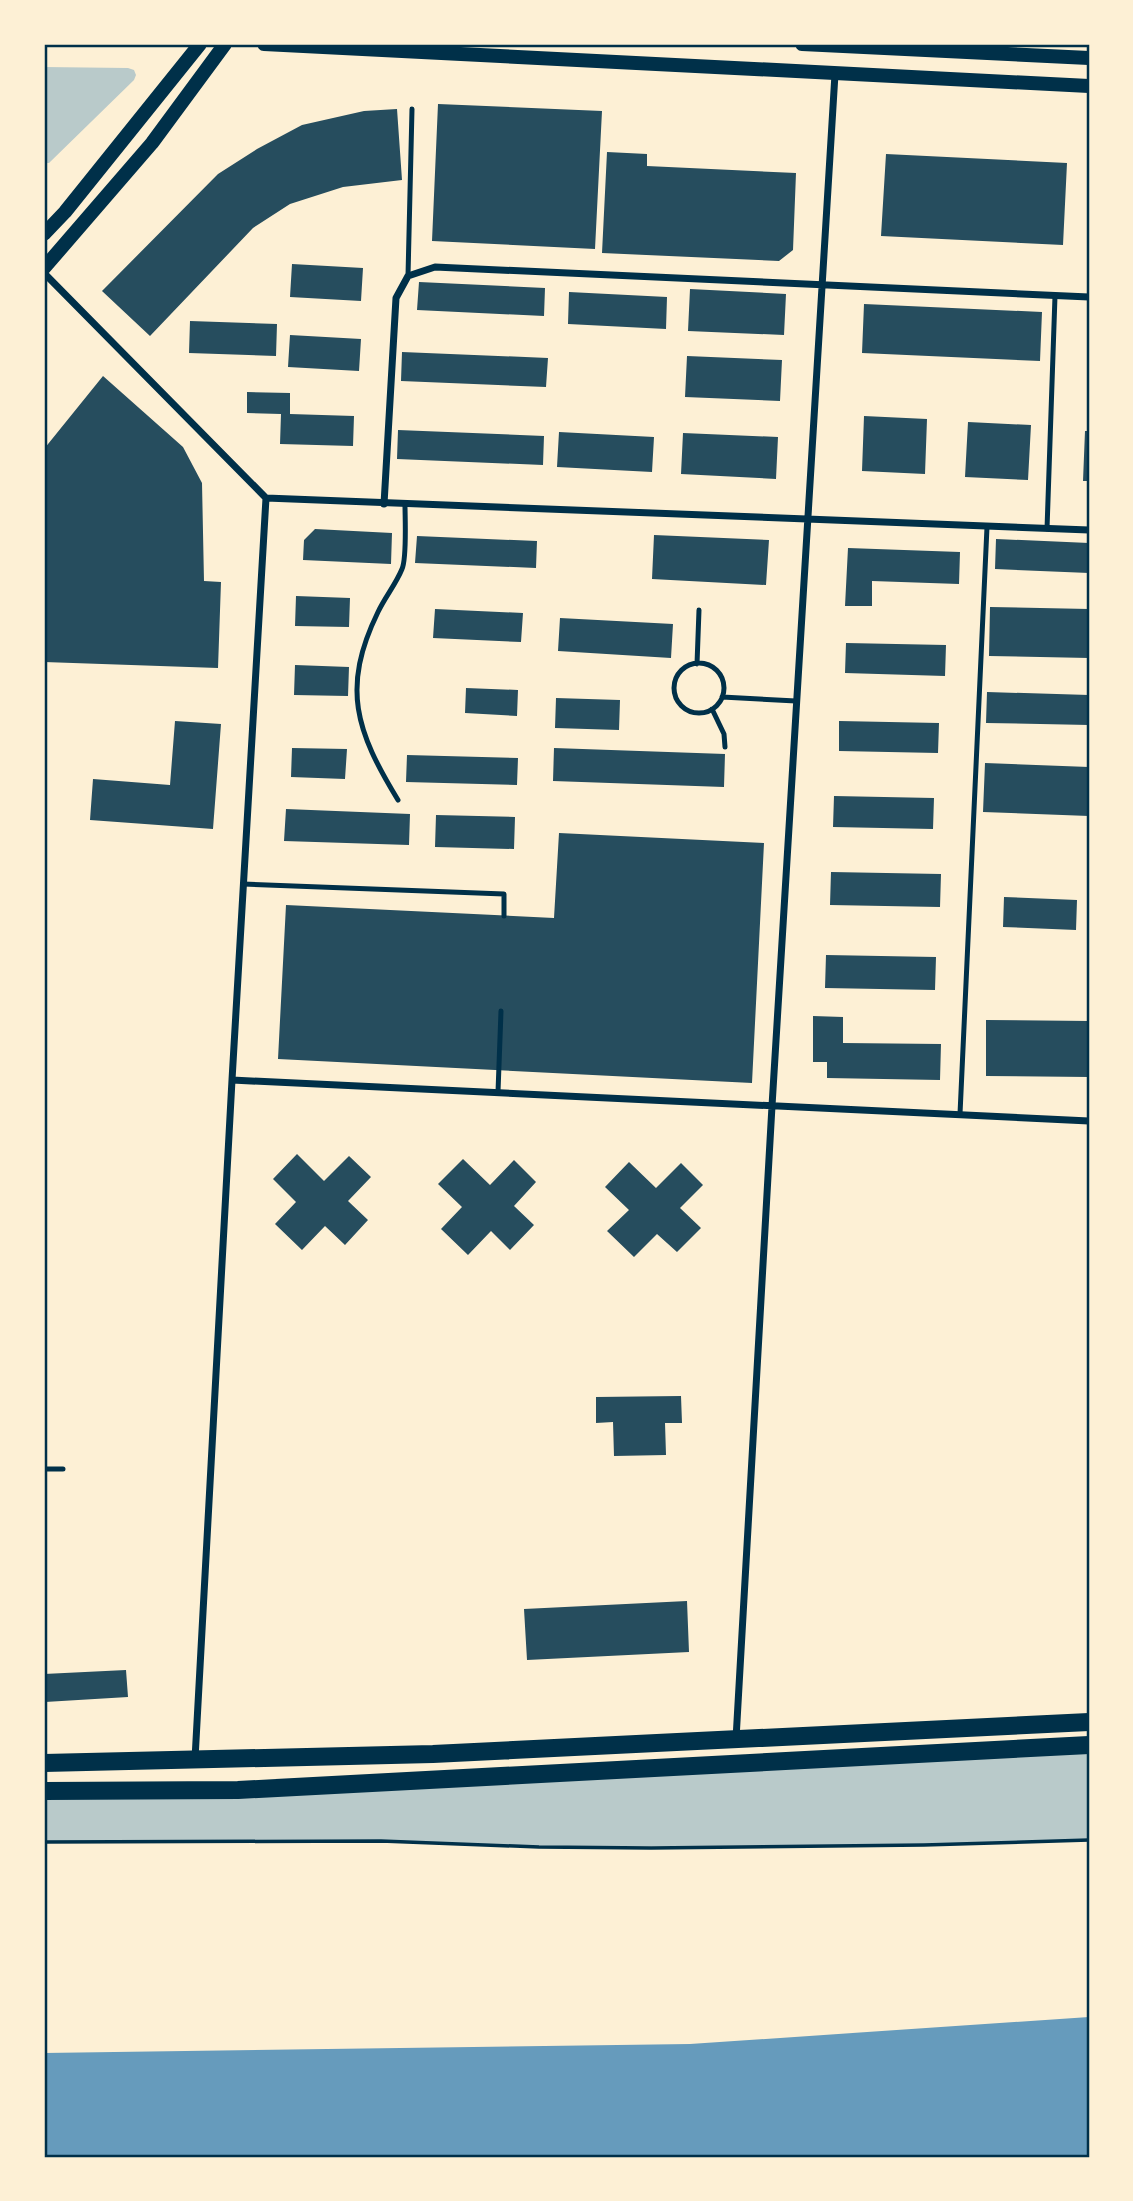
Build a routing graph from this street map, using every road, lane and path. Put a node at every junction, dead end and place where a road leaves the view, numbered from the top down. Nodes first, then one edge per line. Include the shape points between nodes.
1 (200, 44) edge
2 (225, 44) edge
3 (264, 44) edge
4 (802, 44) edge
5 (837, 45) edge
6 (1089, 58) edge
7 (835, 73) junction
8 (1089, 86) edge
9 (412, 109) dead end
10 (44, 234) edge
11 (44, 270) edge
12 (408, 276) junction
13 (822, 285) junction
14 (1055, 296) junction
15 (1089, 297) edge
16 (266, 498) junction
17 (384, 504) junction
18 (405, 505) junction
19 (807, 520) junction
20 (987, 527) junction
21 (1047, 529) junction
22 (1089, 530) edge
23 (699, 610) dead end
24 (697, 664) junction
25 (722, 697) junction
26 (796, 701) junction
27 (712, 709) junction
28 (725, 747) dead end
29 (398, 800) dead end
30 (243, 884) junction
31 (504, 916) dead end
32 (501, 1011) dead end
33 (232, 1080) junction
34 (498, 1093) junction
35 (772, 1106) junction
36 (960, 1114) junction
37 (1089, 1121) edge
38 (44, 1469) edge
39 (63, 1469) dead end
40 (1089, 1723) edge
41 (736, 1739) junction
42 (1089, 1745) edge
43 (195, 1761) junction
44 (44, 1763) edge
45 (44, 1791) edge
46 (1089, 1840) edge
47 (44, 1842) edge

1 - 10 main road
2 - 11 main road via 152,143
3 - 7 main road
4 - 5 main road
5 - 6 main road
7 - 8 main road
7 - 13 street
9 - 12 lane
11 - 16 street
12 - 13 street via 435,267
12 - 17 street via 396,298
13 - 14 street
13 - 19 street
14 - 15 street
14 - 21 lane
16 - 17 street
16 - 30 street
17 - 18 street
18 - 19 street
18 - 29 lane via 403,568 369,632 357,686 360,725
19 - 20 street
19 - 26 street
20 - 21 street
20 - 36 lane
21 - 22 street
23 - 24 lane
24 - 25 lane via 719,673
24 - 27 lane via 682,670 674,692 688,711
25 - 26 lane
25 - 27 lane
26 - 35 street
27 - 28 lane
30 - 31 lane via 504,894
30 - 33 street
32 - 34 lane
33 - 34 street
33 - 43 street
34 - 35 street
35 - 36 street
35 - 41 street
36 - 37 street
38 - 39 lane
40 - 41 main road
41 - 43 main road via 433,1755
42 - 45 main road via 238,1790
43 - 44 main road
46 - 47 path via 651,1848 381,1841

